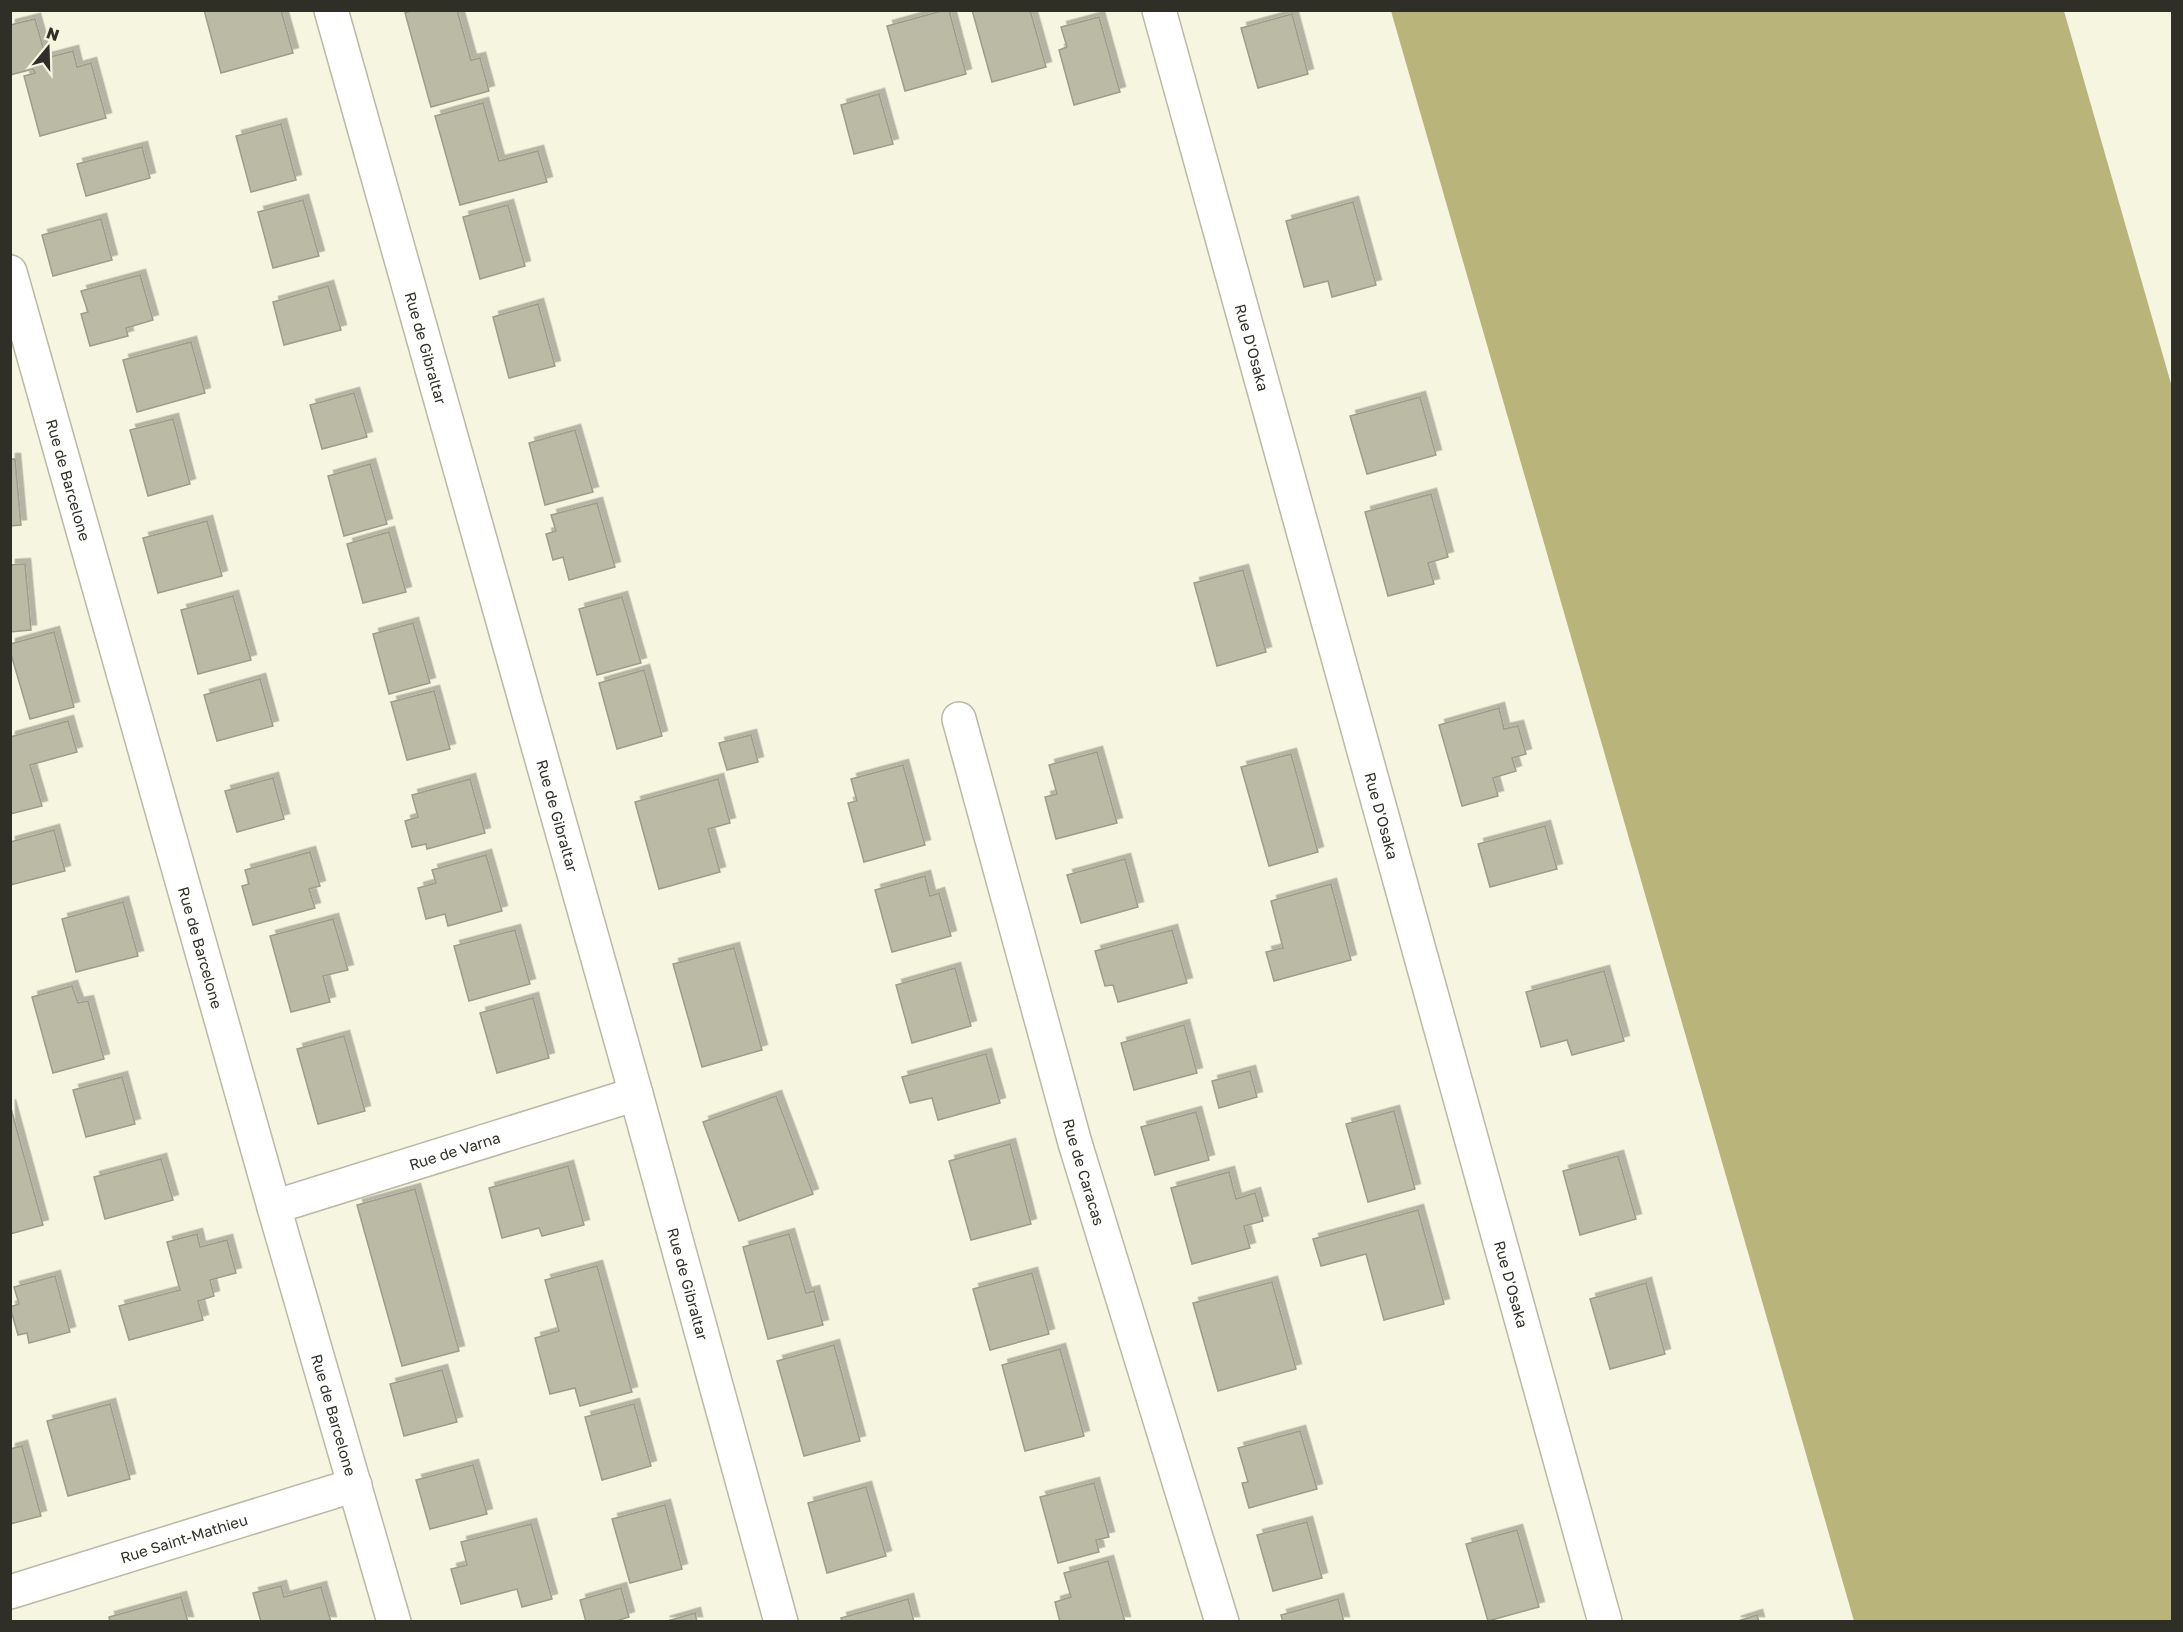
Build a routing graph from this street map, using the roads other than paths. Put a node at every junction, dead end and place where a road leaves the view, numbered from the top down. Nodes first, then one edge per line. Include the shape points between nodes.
1 (331, 10) edge
2 (1159, 10) edge
3 (10, 272) edge
4 (959, 719) dead end
5 (636, 1094) junction
6 (274, 1207) junction
7 (355, 1485) junction
8 (10, 1592) edge
9 (394, 1622) edge
10 (781, 1622) edge
11 (1222, 1622) edge
12 (1605, 1622) edge

1 - 5 street, Rue de Gibraltar
2 - 12 street, Rue D'Osaka
3 - 6 street, Rue de Barcelone
4 - 11 street, Rue de Caracas via 1074,1143
5 - 6 street, Rue de Varna
5 - 10 street, Rue de Gibraltar
6 - 7 street, Rue de Barcelone
7 - 8 street, Rue Saint-Mathieu
7 - 9 street, Rue de Barcelone

